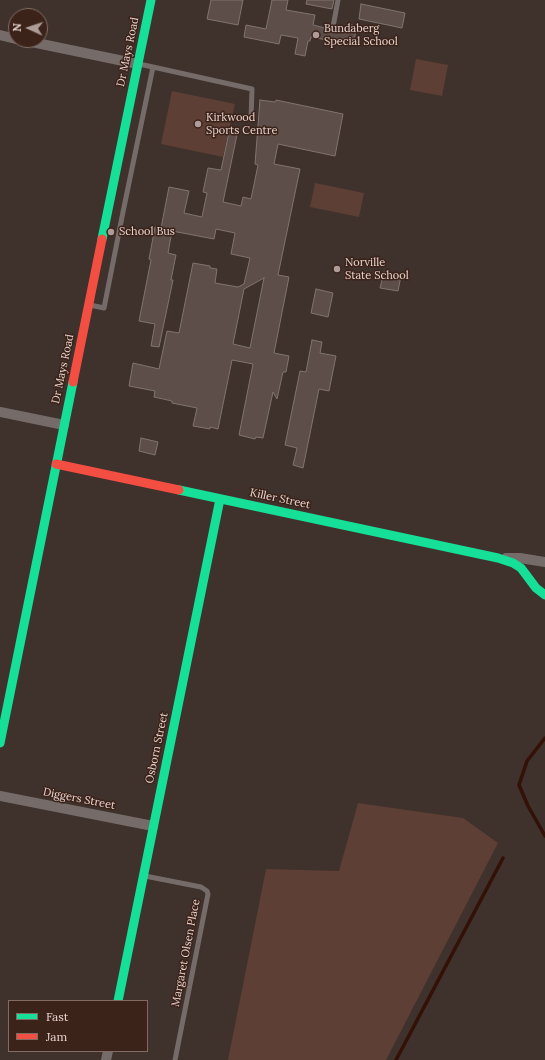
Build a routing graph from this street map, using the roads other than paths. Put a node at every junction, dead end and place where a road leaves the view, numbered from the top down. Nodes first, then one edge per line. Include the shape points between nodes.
1 (151, 0) edge
2 (338, 0) edge
3 (333, 27) dead end
4 (48, 45) edge
5 (138, 64) junction
6 (153, 67) junction
7 (251, 119) dead end
8 (89, 305) junction
9 (0, 412) edge
10 (64, 426) junction
11 (56, 464) junction
12 (220, 499) junction
13 (498, 558) junction
14 (545, 562) edge
15 (545, 595) edge
16 (0, 743) edge
17 (0, 796) edge
18 (153, 826) junction
19 (143, 875) junction
20 (118, 1000) edge
21 (175, 1060) edge

1 - 5 street, Dr Mays Road
2 - 3 lane
4 - 5 street
5 - 6 lane
5 - 8 street, Dr Mays Road
6 - 7 lane via 252,88
6 - 8 lane via 104,308
8 - 10 street, Dr Mays Road
9 - 10 street
10 - 11 street, Dr Mays Road
11 - 12 street, Killer Street
11 - 16 street, Dr Mays Road
12 - 13 street, Killer Street
12 - 18 street, Osborn Street
13 - 14 street
13 - 15 street, Killer Street via 521,568 536,588
17 - 18 street, Diggers Street
18 - 19 street, Osborn Street
19 - 20 street, Osborn Street
19 - 21 lane, Margaret Olsen Place via 201,887 208,894

